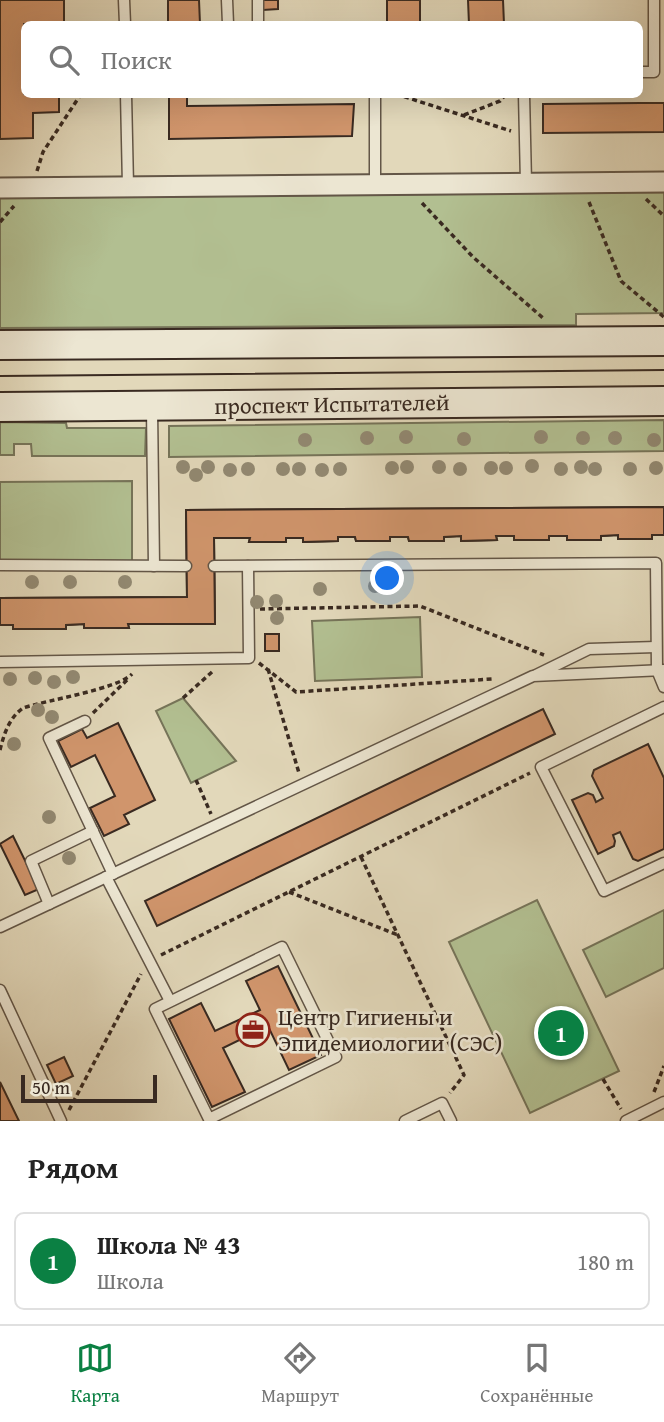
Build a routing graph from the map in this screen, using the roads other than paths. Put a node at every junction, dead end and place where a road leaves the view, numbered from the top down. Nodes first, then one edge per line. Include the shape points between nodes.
1 (124, 0) edge
2 (228, 0) edge
3 (257, 0) edge
4 (654, 0) edge
5 (125, 21) edge
6 (228, 21) edge
7 (258, 21) edge
8 (643, 72) edge
9 (126, 98) edge
10 (375, 98) edge
11 (524, 98) edge
12 (664, 182) edge
13 (526, 183) junction
14 (375, 184) junction
15 (128, 186) junction
16 (0, 188) edge
17 (664, 341) edge
18 (0, 345) edge
19 (664, 401) edge
20 (152, 405) junction
21 (0, 407) edge
22 (0, 565) edge
23 (154, 566) junction
24 (186, 566) dead end
25 (214, 566) dead end
26 (248, 566) junction
27 (656, 647) junction
28 (0, 662) edge
29 (660, 670) edge
30 (533, 676) junction
31 (664, 687) edge
32 (664, 707) edge
33 (85, 721) road end
34 (93, 831) junction
35 (664, 863) edge
36 (109, 875) junction
37 (49, 904) junction
38 (0, 927) edge
39 (0, 990) edge
40 (170, 1001) junction
41 (664, 1102) edge
42 (62, 1121) edge
43 (405, 1121) edge
44 (451, 1121) edge
45 (627, 1121) edge

1 - 5 lane
2 - 6 lane
3 - 7 lane
4 - 8 lane via 654,72
9 - 15 lane
10 - 14 lane
11 - 13 lane
12 - 13 street
13 - 14 street
14 - 15 street
15 - 16 street
17 - 18 main road
19 - 20 main road, проспект Испытателей
20 - 21 main road, проспект Испытателей
20 - 23 lane
22 - 23 lane
23 - 24 lane
25 - 26 lane
26 - 27 lane via 656,563
26 - 28 lane via 249,658
27 - 29 lane
27 - 30 lane via 589,649
29 - 30 lane
29 - 31 lane
30 - 36 lane
32 - 35 lane via 541,767 604,891
33 - 34 lane via 49,738
34 - 36 lane
34 - 37 lane via 30,861
36 - 37 lane
36 - 40 lane
37 - 38 lane
39 - 42 lane
40 - 40 lane via 282,947 336,1057 209,1119 155,1009
41 - 45 lane
43 - 44 lane via 442,1103

